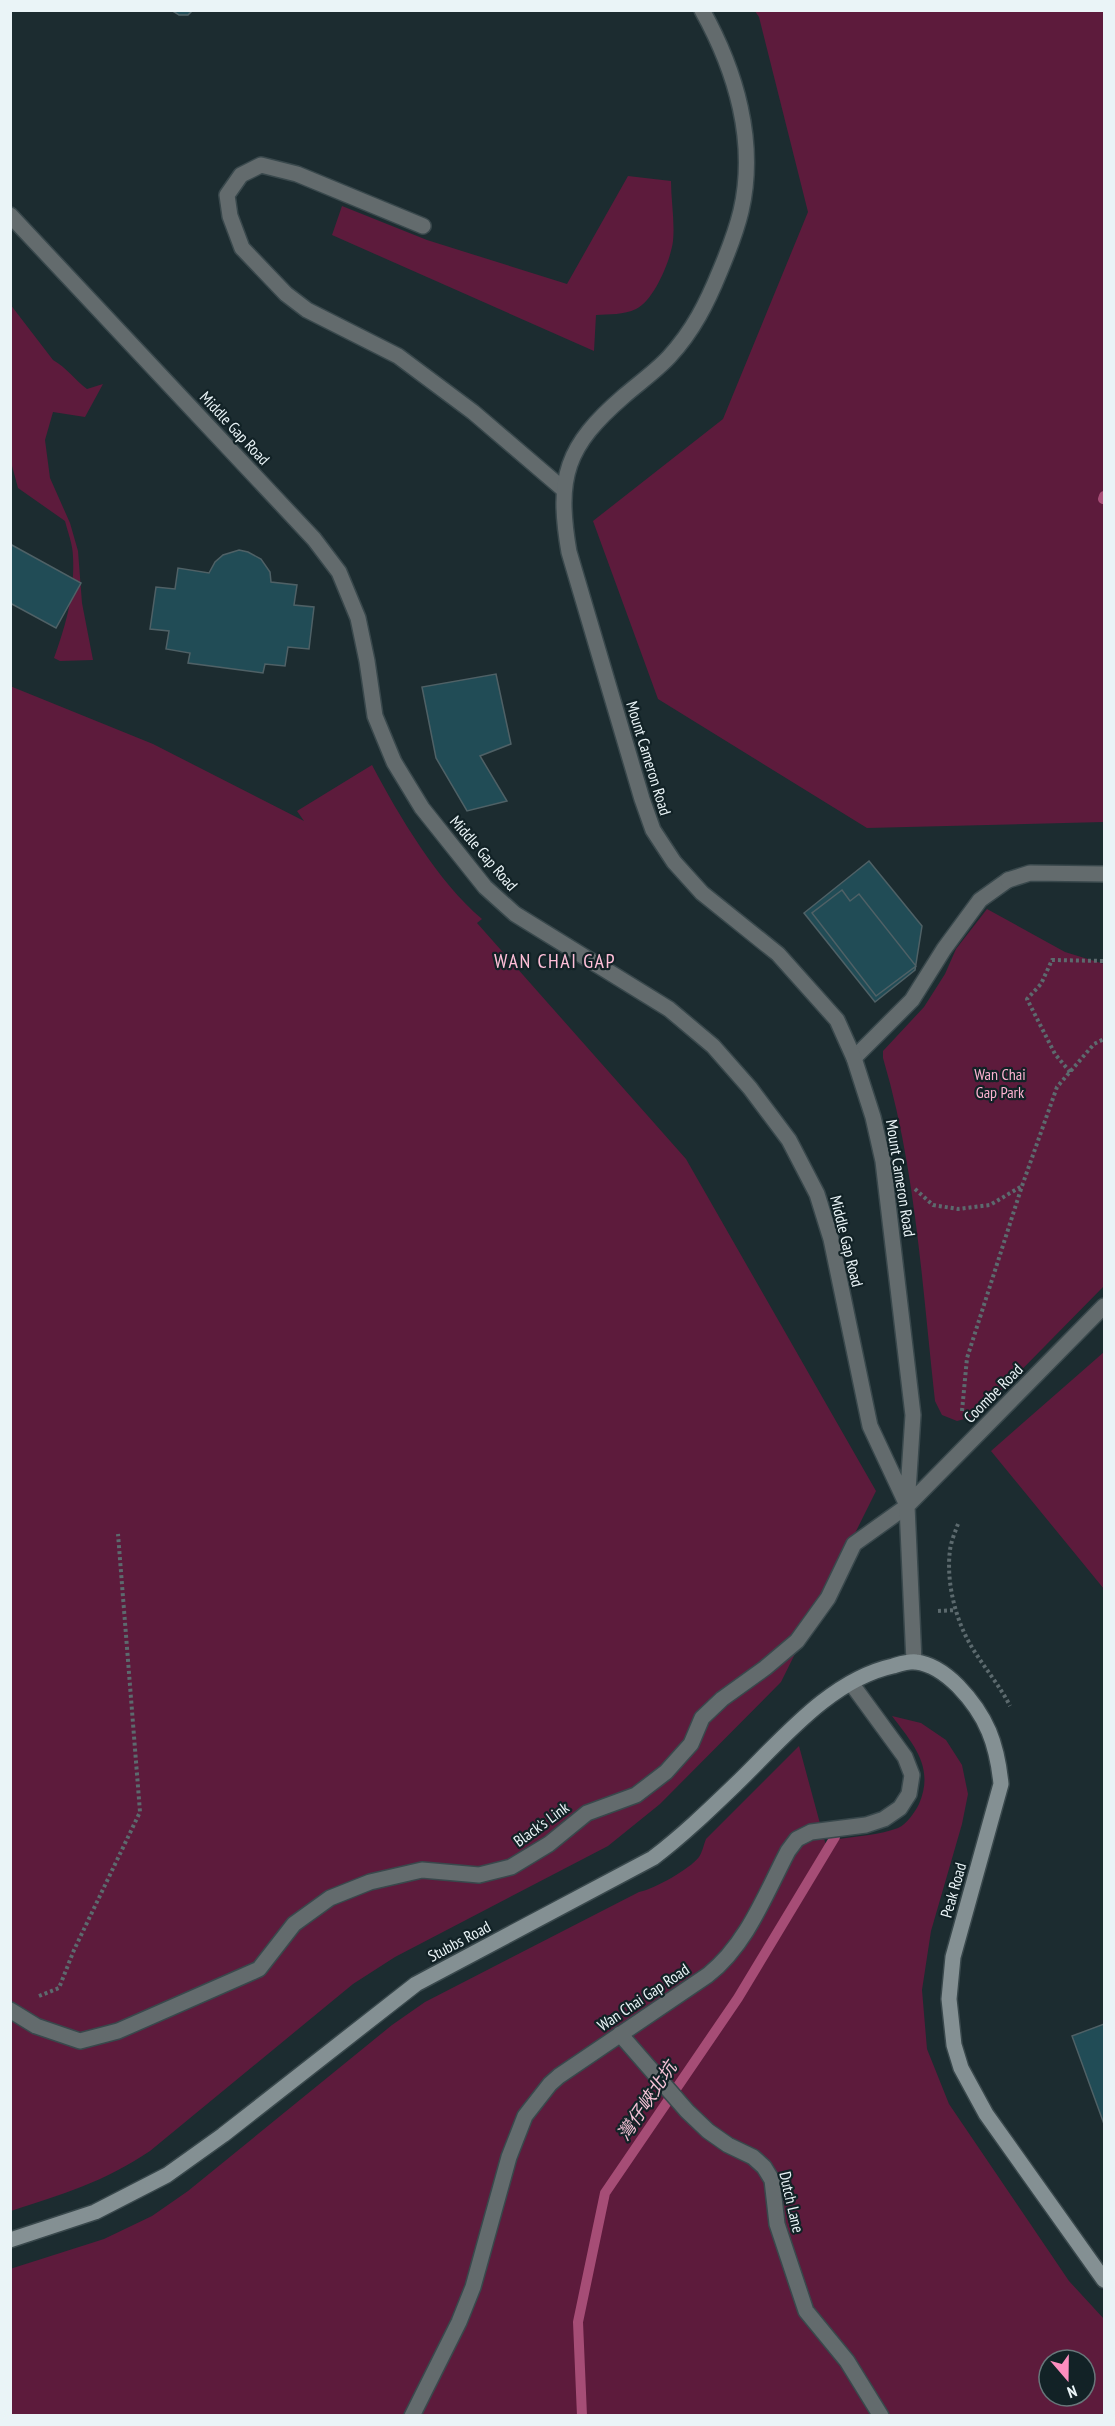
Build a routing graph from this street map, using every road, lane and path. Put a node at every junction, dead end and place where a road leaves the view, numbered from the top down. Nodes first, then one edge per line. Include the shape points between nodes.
1 (702, 10) edge
2 (10, 215) edge
3 (423, 226) dead end
4 (563, 489) junction
5 (1104, 874) edge
6 (1104, 961) edge
7 (1104, 1039) edge
8 (855, 1058) junction
9 (1070, 1072) junction
10 (883, 1161) junction
11 (1022, 1186) junction
12 (1104, 1306) edge
13 (957, 1455) junction
14 (907, 1506) junction
15 (958, 1524) dead end
16 (118, 1534) dead end
17 (956, 1610) dead end
18 (914, 1662) junction
19 (850, 1683) junction
20 (59, 1988) dead end
21 (10, 2010) edge
22 (620, 2034) junction
23 (10, 2240) edge
24 (1104, 2280) edge
25 (412, 2415) edge
26 (881, 2415) edge

1 - 4 street, Mount Cameron Road via 735,81 744,124 747,168 741,211 704,310 669,357 583,438 569,463
2 - 14 street, Middle Gap Road via 314,539 339,572 358,618 375,716 394,762 422,808 485,886 515,914 669,1009 713,1046 789,1140 817,1194 831,1239 870,1426
3 - 4 street via 297,174 261,165 241,175 227,195 242,248 286,294 307,310 398,356 473,412
4 - 8 street, Mount Cameron Road via 569,552 653,830 674,862 702,893 778,954 837,1020
5 - 8 street via 1030,873 1008,880 980,900 912,1000
6 - 9 path via 1052,960 1041,984 1027,999 1055,1054
7 - 9 path via 1094,1044
8 - 10 street, Mount Cameron Road
9 - 11 path via 1057,1087
10 - 11 path via 933,1205 957,1209 990,1204
10 - 14 street, Mount Cameron Road via 913,1415
11 - 13 path via 968,1358
12 - 13 street, Coombe Road
13 - 14 street, Coombe Road
14 - 18 street
14 - 21 street, Black's Link via 854,1544 828,1598 797,1641 702,1718 691,1744 666,1772 636,1795 587,1813 512,1867 479,1875 422,1870 370,1882 330,1898 294,1924 259,1969 118,2031 80,2041 36,2026
15 - 17 path via 950,1550
16 - 20 path via 140,1812
18 - 19 main road, Stubbs Road via 878,1669
18 - 24 main road, Peak Road via 932,1665 969,1697 986,1721 998,1758 1001,1784 953,1957 949,1999 956,2053 986,2114
19 - 22 street, Wan Chai Gap Road via 909,1766 911,1785 905,1801 875,1823 811,1832 797,1839 728,1958
19 - 23 main road, Stubbs Road via 806,1715 684,1834 652,1858 416,1984 167,2175 95,2212
22 - 25 street, Wan Chai Gap Road via 550,2084 525,2116 514,2142 473,2288
22 - 26 street, Dutch Lane via 708,2131 753,2157 768,2173 777,2224 806,2311 847,2361

